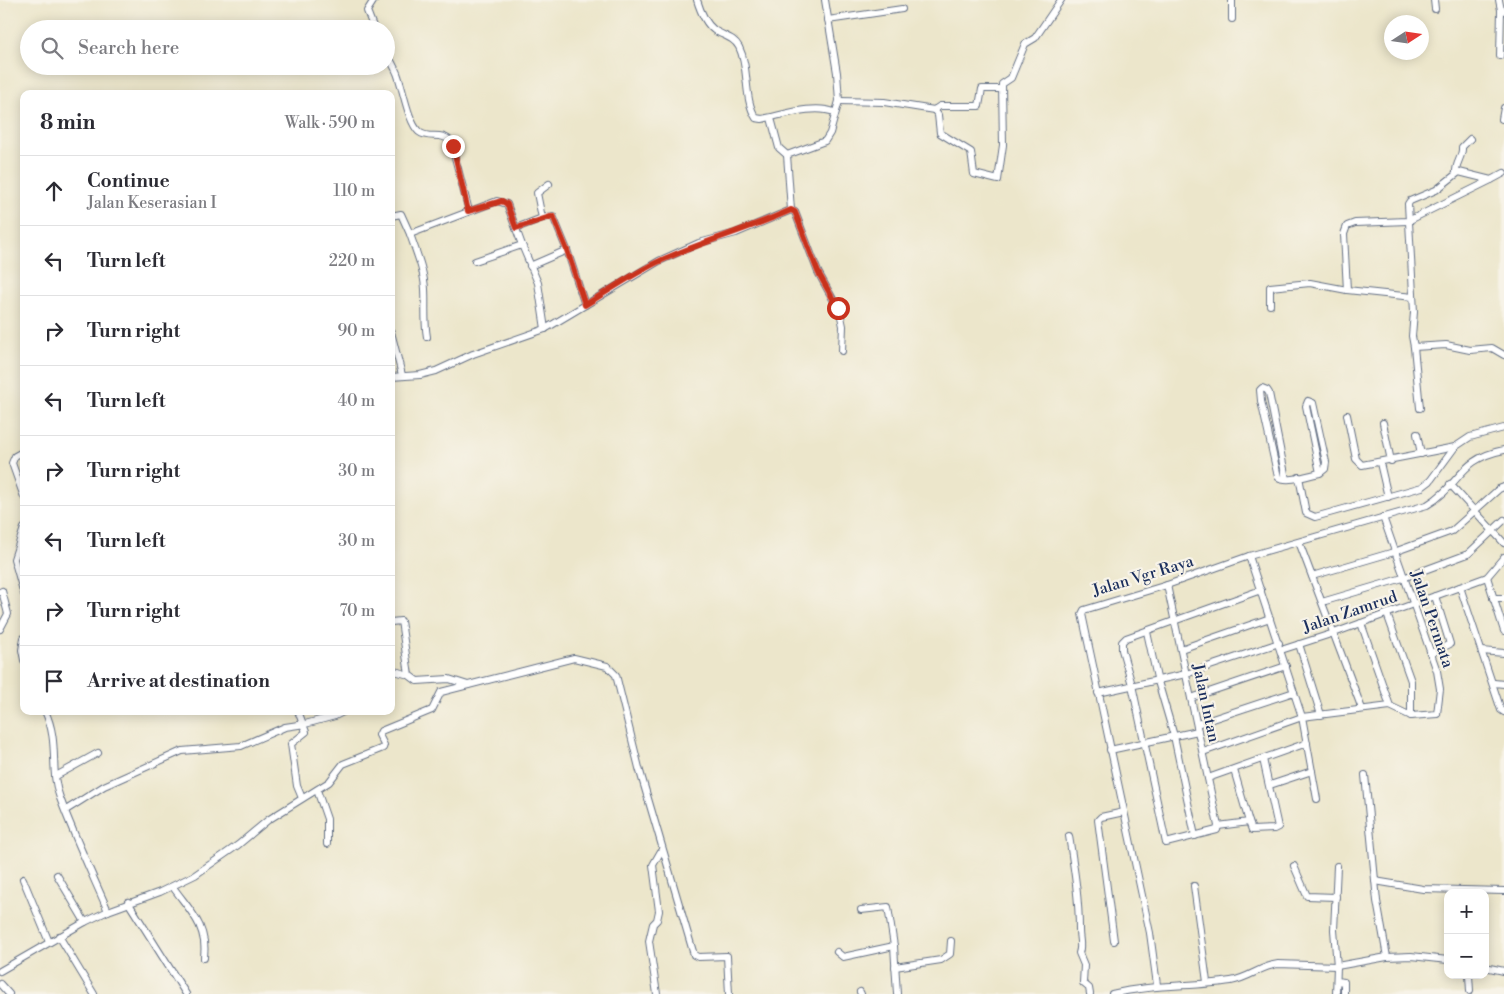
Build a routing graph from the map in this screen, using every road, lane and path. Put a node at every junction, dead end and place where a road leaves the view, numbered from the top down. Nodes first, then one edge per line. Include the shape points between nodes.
1 (374, 0) edge
2 (697, 0) edge
3 (825, 0) edge
4 (1061, 0) edge
5 (1232, 0) edge
6 (1434, 0) edge
7 (1498, 0) edge
8 (902, 9) dead end
9 (1435, 9) dead end
10 (1503, 10) edge
11 (1232, 19) dead end
12 (370, 20) edge
13 (828, 20) junction
14 (1500, 56) dead end
15 (395, 68) edge
16 (1002, 89) junction
17 (839, 101) junction
18 (1504, 108) edge
19 (934, 110) junction
20 (834, 112) junction
21 (771, 118) junction
22 (1502, 119) dead end
23 (1470, 139) dead end
24 (786, 156) junction
25 (1456, 173) junction
26 (1504, 173) edge
27 (1491, 180) junction
28 (549, 184) dead end
29 (791, 210) junction
30 (468, 211) junction
31 (395, 215) edge
32 (542, 218) junction
33 (1408, 221) junction
34 (516, 228) junction
35 (410, 234) junction
36 (522, 245) junction
37 (567, 250) junction
38 (476, 261) dead end
39 (530, 266) junction
40 (1347, 290) junction
41 (1413, 297) junction
42 (585, 305) junction
43 (1270, 305) dead end
44 (545, 329) junction
45 (427, 337) dead end
46 (1414, 347) junction
47 (395, 348) edge
48 (842, 352) dead end
49 (1504, 355) edge
50 (402, 375) junction
51 (395, 376) edge
52 (1420, 408) dead end
53 (1347, 414) dead end
54 (1383, 423) dead end
55 (1504, 428) edge
56 (1417, 434) dead end
57 (1455, 447) junction
58 (1504, 450) edge
59 (20, 453) edge
60 (1421, 454) junction
61 (1391, 460) junction
62 (1380, 463) junction
63 (1320, 473) junction
64 (1299, 477) junction
65 (1286, 479) junction
66 (1450, 484) junction
67 (20, 486) edge
68 (1504, 487) edge
69 (1388, 497) junction
70 (1474, 510) junction
71 (1383, 517) junction
72 (1504, 520) edge
73 (1492, 530) junction
74 (20, 540) edge
75 (1299, 542) junction
76 (1504, 543) edge
77 (1394, 552) junction
78 (1249, 556) junction
79 (1504, 557) edge
80 (1312, 576) junction
81 (1487, 577) junction
82 (1403, 578) junction
83 (20, 580) edge
84 (1167, 585) junction
85 (1460, 587) junction
86 (1261, 590) junction
87 (0, 592) edge
88 (1435, 596) junction
89 (1494, 598) junction
90 (1504, 598) edge
91 (1322, 602) junction
92 (1412, 604) junction
93 (1387, 614) junction
94 (1270, 618) junction
95 (1175, 621) junction
96 (395, 622) edge
97 (1361, 623) junction
98 (1503, 627) edge
99 (0, 629) edge
100 (1147, 632) junction
101 (1334, 633) junction
102 (1299, 644) junction
103 (1280, 646) junction
104 (1181, 650) junction
105 (1482, 651) junction
106 (1504, 653) edge
107 (1430, 654) junction
108 (1286, 666) junction
109 (395, 671) edge
110 (1186, 674) junction
111 (409, 675) junction
112 (1156, 678) junction
113 (1494, 683) junction
114 (1504, 684) edge
115 (469, 685) junction
116 (1132, 685) junction
117 (1294, 692) junction
118 (1098, 693) junction
119 (1192, 698) junction
120 (1390, 706) junction
121 (1362, 709) junction
122 (1504, 712) edge
123 (1321, 714) junction
124 (47, 715) edge
125 (300, 715) edge
126 (337, 715) edge
127 (1411, 716) junction
128 (1302, 717) junction
129 (305, 724) junction
130 (1198, 728) junction
131 (1174, 736) junction
132 (1145, 742) junction
133 (1307, 743) junction
134 (1110, 750) junction
135 (1203, 752) junction
136 (98, 753) dead end
137 (1263, 760) junction
138 (1234, 770) junction
139 (1312, 770) junction
140 (1365, 775) dead end
141 (56, 776) junction
142 (1208, 778) junction
143 (1270, 785) junction
144 (317, 790) junction
145 (302, 798) junction
146 (1317, 798) dead end
147 (66, 810) junction
148 (1124, 812) junction
149 (1248, 822) junction
150 (1218, 826) junction
151 (1069, 836) dead end
152 (1195, 836) junction
153 (327, 844) dead end
154 (661, 851) junction
155 (1294, 866) dead end
156 (1337, 866) dead end
157 (56, 875) dead end
158 (23, 879) dead end
159 (1375, 881) junction
160 (1194, 886) dead end
161 (173, 887) junction
162 (1504, 891) edge
163 (1336, 897) junction
164 (128, 902) junction
165 (861, 910) dead end
166 (108, 911) junction
167 (85, 922) junction
168 (59, 936) junction
169 (951, 941) dead end
170 (1114, 941) dead end
171 (48, 942) junction
172 (894, 946) junction
173 (837, 952) dead end
174 (1387, 957) junction
175 (204, 958) dead end
176 (1444, 960) edge
177 (1338, 966) junction
178 (895, 967) junction
179 (1489, 968) edge
180 (0, 971) edge
181 (1504, 971) edge
182 (1469, 979) edge
183 (1337, 981) junction
184 (1207, 982) junction
185 (0, 984) edge
186 (1158, 985) junction
187 (1470, 991) dead end
188 (9, 994) edge
189 (94, 994) edge
190 (186, 994) edge
191 (657, 994) edge
192 (729, 994) edge
193 (897, 994) edge
194 (1090, 994) edge
195 (1116, 994) edge
196 (1336, 994) edge
197 (1344, 994) edge

1 - 12 street via 367,11
2 - 21 street via 714,30 735,41 740,49 754,116
3 - 13 street
4 - 16 street via 1035,38 1025,44 1015,71 1002,84
5 - 11 street
6 - 9 street
7 - 10 street
8 - 13 street
10 - 14 street
13 - 17 street
15 - 30 street via 418,131 425,135 443,136 451,142
16 - 19 street via 982,89 979,106 940,106
16 - 19 street via 1003,145 996,181 974,174 971,152 940,133 938,114
17 - 19 street via 884,102
17 - 20 street
18 - 22 street
20 - 21 street via 803,111
20 - 24 street via 825,141
21 - 24 street via 779,148
23 - 25 street via 1462,147 1463,154 1456,165
24 - 29 street
25 - 27 street
25 - 33 street via 1436,190 1408,202
26 - 27 street
27 - 33 street
28 - 32 street via 537,193
29 - 42 street via 659,261
29 - 48 street via 795,212 821,279 840,312
30 - 34 street via 502,201 507,204
30 - 35 street
31 - 35 street via 401,214
32 - 34 street
32 - 37 street via 553,216
33 - 40 street via 1347,226 1344,234
33 - 41 street
34 - 36 street
35 - 45 street via 423,273
36 - 38 street
36 - 39 street
37 - 39 street
37 - 42 street
39 - 44 street via 540,289
40 - 41 street
40 - 43 street via 1310,283 1272,285
41 - 46 street
42 - 44 street
44 - 50 street via 473,354 436,371
46 - 49 street via 1492,348
46 - 52 street
47 - 50 street
50 - 51 street
53 - 62 street via 1358,463 1366,466
54 - 61 street
55 - 57 street via 1478,434
56 - 60 street
57 - 60 street
57 - 69 street via 1426,484
58 - 66 street, Jalan Vgr Raya via 1476,458
59 - 67 street via 12,464
60 - 61 street
61 - 62 street
62 - 69 street
63 - 63 street via 1326,462 1313,403 1308,401 1306,406
63 - 64 street
64 - 65 street
64 - 69 street via 1305,509 1311,517
65 - 65 street via 1280,479 1276,474 1260,394 1262,388 1269,393
66 - 70 street
66 - 71 street, Jalan Vgr Raya via 1428,504
68 - 70 street
70 - 73 street
70 - 77 street via 1452,531
71 - 75 street, Jalan Vgr Raya
71 - 77 street, Jalan Permata
72 - 73 street
73 - 76 street
73 - 82 street via 1468,554
74 - 83 street via 14,559
75 - 78 street, Jalan Vgr Raya
75 - 80 street
77 - 80 street
77 - 82 street, Jalan Permata
78 - 84 street, Jalan Vgr Raya
78 - 86 street
79 - 81 street, Jalan Zamrud
80 - 91 street
81 - 85 street, Jalan Zamrud
81 - 89 street
82 - 91 street
82 - 92 street, Jalan Permata
84 - 95 street, Jalan Intan
84 - 118 street, Jalan Vgr Raya via 1084,610 1082,614
85 - 88 street, Jalan Zamrud
85 - 105 street
86 - 94 street
86 - 95 street
87 - 99 street via 8,614
88 - 92 street, Jalan Zamrud
88 - 107 street via 1450,644
89 - 90 street
89 - 98 street
91 - 101 street
92 - 93 street, Jalan Zamrud
92 - 107 street, Jalan Permata
93 - 97 street, Jalan Zamrud
93 - 127 street via 1411,681
94 - 103 street
94 - 104 street
95 - 100 street
95 - 104 street, Jalan Intan
96 - 111 street via 401,622
97 - 101 street, Jalan Zamrud
97 - 120 street
100 - 112 street
100 - 116 street via 1122,642
101 - 102 street, Jalan Zamrud
101 - 121 street
102 - 103 street, Jalan Zamrud
102 - 123 street
103 - 108 street
103 - 110 street, Jalan Zamrud
104 - 110 street, Jalan Intan
105 - 106 street
105 - 113 street
107 - 127 street, Jalan Permata via 1440,689 1438,712 1435,715
108 - 117 street
108 - 119 street
109 - 111 street
110 - 112 street, Jalan Zamrud
110 - 119 street, Jalan Intan
111 - 115 street via 417,681 449,679
112 - 116 street, Jalan Zamrud
112 - 131 street
113 - 114 street
113 - 122 street
115 - 144 street via 441,692 432,710 382,730 379,735 383,748 344,764 329,782
115 - 154 street via 574,658 612,670 618,679
116 - 118 street, Jalan Zamrud
116 - 132 street
117 - 128 street
117 - 130 street
118 - 134 street, Jalan Vgr Raya
119 - 130 street, Jalan Intan
120 - 121 street
120 - 127 street, Jalan Permata
121 - 123 street
123 - 128 street
124 - 141 street via 55,740
125 - 129 street
126 - 129 street
128 - 133 street
128 - 135 street
129 - 145 street via 306,732 291,744 297,786
129 - 147 street via 285,726 241,746 182,751 104,786
130 - 131 street
130 - 135 street, Jalan Intan
131 - 132 street
131 - 152 street
132 - 134 street
132 - 152 street via 1166,843
133 - 137 street
133 - 139 street
134 - 148 street, Jalan Vgr Raya
135 - 142 street, Jalan Intan
136 - 141 street
137 - 138 street
137 - 143 street
138 - 142 street
138 - 149 street
139 - 143 street
139 - 146 street
140 - 159 street
141 - 147 street
142 - 150 street, Jalan Intan
143 - 149 street via 1277,828 1252,830
144 - 145 street
144 - 153 street via 327,819
145 - 161 street via 268,820 238,846
147 - 166 street
148 - 170 street via 1098,820
148 - 186 street, Jalan Vgr Raya
149 - 150 street
150 - 152 street via 1217,830
151 - 194 street via 1079,895 1082,944 1079,953 1084,965 1083,983
154 - 191 street via 653,865 659,911 650,941
154 - 192 street via 694,954 698,957 727,956
155 - 163 street via 1307,896
156 - 163 street
157 - 167 street
158 - 171 street
159 - 162 street via 1423,889
159 - 174 street
160 - 184 street
161 - 164 street
161 - 175 street via 203,932 206,943
163 - 177 street via 1334,930
164 - 166 street
164 - 190 street
165 - 172 street via 888,907
166 - 167 street
167 - 168 street
168 - 171 street
168 - 189 street
169 - 178 street via 950,954 941,960
171 - 180 street
172 - 173 street via 843,957
172 - 178 street
174 - 176 street
174 - 177 street
177 - 183 street
177 - 184 street via 1278,964 1246,978
178 - 193 street
179 - 181 street
182 - 187 street
183 - 196 street
183 - 197 street via 1344,982
184 - 186 street
185 - 188 street
186 - 195 street

